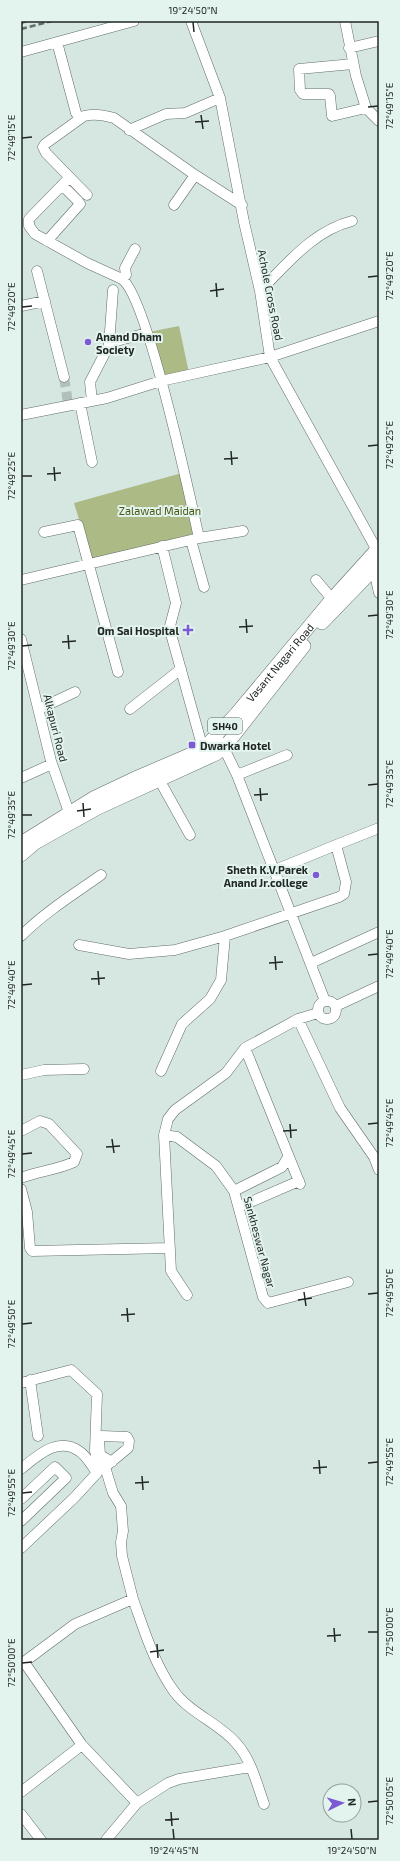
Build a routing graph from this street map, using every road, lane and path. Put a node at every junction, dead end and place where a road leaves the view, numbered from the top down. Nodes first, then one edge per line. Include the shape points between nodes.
1 (134, 21) edge
2 (191, 21) edge
3 (345, 21) edge
4 (379, 41) edge
5 (57, 42) junction
6 (349, 48) junction
7 (21, 52) edge
8 (353, 64) junction
9 (220, 98) junction
10 (366, 108) junction
11 (80, 118) junction
12 (379, 121) edge
13 (129, 130) junction
14 (195, 175) junction
15 (66, 182) junction
16 (86, 195) dead end
17 (174, 205) dead end
18 (242, 205) junction
19 (352, 222) dead end
20 (47, 241) junction
21 (135, 250) dead end
22 (37, 271) dead end
23 (122, 279) junction
24 (114, 290) dead end
25 (260, 290) junction
26 (45, 301) junction
27 (21, 306) edge
28 (379, 321) edge
29 (147, 333) junction
30 (109, 343) junction
31 (270, 357) junction
32 (64, 376) tunnel mouth
33 (161, 381) junction
34 (92, 401) junction
35 (80, 403) junction
36 (21, 415) edge
37 (92, 462) dead end
38 (243, 531) dead end
39 (44, 532) dead end
40 (195, 539) junction
41 (162, 546) junction
42 (376, 557) edge
43 (89, 563) junction
44 (21, 580) edge
45 (316, 580) dead end
46 (204, 587) dead end
47 (379, 593) edge
48 (332, 599) junction
49 (21, 639) edge
50 (181, 669) junction
51 (118, 672) dead end
52 (25, 675) edge
53 (75, 692) dead end
54 (39, 709) junction
55 (130, 709) dead end
56 (217, 735) junction
57 (224, 748) junction
58 (204, 749) junction
59 (287, 755) dead end
60 (52, 764) junction
61 (157, 775) junction
62 (237, 775) junction
63 (21, 778) edge
64 (71, 817) junction
65 (379, 828) edge
66 (190, 835) dead end
67 (21, 843) edge
68 (336, 845) junction
69 (21, 855) edge
70 (275, 870) junction
71 (101, 875) dead end
72 (291, 912) junction
73 (379, 932) edge
74 (21, 936) edge
75 (225, 936) junction
76 (79, 945) dead end
77 (311, 963) junction
78 (379, 986) edge
79 (325, 1001) junction
80 (336, 1006) junction
81 (318, 1013) junction
82 (298, 1019) junction
83 (245, 1048) junction
84 (84, 1069) dead end
85 (161, 1071) dead end
86 (21, 1075) edge
87 (21, 1131) edge
88 (164, 1135) junction
89 (288, 1157) junction
90 (379, 1170) edge
91 (21, 1178) edge
92 (245, 1186) junction
93 (21, 1189) edge
94 (234, 1191) junction
95 (252, 1201) junction
96 (239, 1207) junction
97 (170, 1248) junction
98 (348, 1282) dead end
99 (187, 1295) dead end
100 (26, 1382) edge
101 (38, 1436) dead end
102 (21, 1469) edge
103 (21, 1500) edge
104 (21, 1521) edge
105 (21, 1548) edge
106 (132, 1599) junction
107 (23, 1662) edge
108 (82, 1745) junction
109 (250, 1766) junction
110 (21, 1792) edge
111 (136, 1803) junction
112 (264, 1804) dead end
113 (21, 1814) edge
114 (41, 1840) edge
115 (106, 1840) edge

1 - 5 street
2 - 9 street, Achole Cross Road
3 - 6 street
4 - 6 street
5 - 7 street
5 - 11 street via 76,113
6 - 8 street
8 - 10 street
8 - 10 street via 300,69 300,90 303,94 328,94 332,116
9 - 13 street via 185,113 166,114
9 - 18 street, Achole Cross Road
10 - 12 street
11 - 13 street via 90,114 102,115 114,118
11 - 15 street via 43,148
13 - 14 street
14 - 17 street
14 - 18 street
15 - 16 street
15 - 20 street via 80,204
15 - 20 street via 29,220 30,230
18 - 25 street, Achole Cross Road
19 - 25 street via 324,232 309,243
20 - 23 street
21 - 23 street via 125,268 126,275
22 - 26 street
23 - 29 street via 128,282 132,290
24 - 30 street
25 - 31 street, Achole Cross Road
26 - 27 street
26 - 32 street
28 - 31 street
29 - 30 street
29 - 33 street
30 - 34 street via 90,382
31 - 33 street
31 - 42 street, Achole Cross Road
33 - 34 street
33 - 40 street
34 - 35 street
35 - 36 street
35 - 37 street
38 - 40 street
39 - 43 street via 78,525
40 - 41 street
40 - 46 street
41 - 43 street
41 - 50 street via 176,597 170,634
42 - 47 street, Achole Cross Road
42 - 48 main road, Vasant Nagari Road / SH40
42 - 57 main road, Vasant Nagari Road / SH40
43 - 44 street
43 - 51 street
45 - 48 street
48 - 56 main road, Vasant Nagari Road / SH40
49 - 52 street, Alkapuri Road
50 - 55 street
50 - 58 street
52 - 54 street, Alkapuri Road
53 - 54 street
54 - 60 street, Alkapuri Road
56 - 57 street
56 - 58 main road, Vasant Nagari Road / SH40
57 - 61 main road, Vasant Nagari Road / SH40 via 216,754
57 - 62 street
58 - 61 main road, Vasant Nagari Road / SH40
59 - 62 street
60 - 63 street
60 - 64 street, Alkapuri Road
61 - 64 main road, Vasant Nagari Road / SH40 via 95,797
61 - 66 street
62 - 70 street
64 - 67 main road, Vasant Nagari Road / SH40
64 - 69 main road, Vasant Nagari Road / SH40
65 - 68 street
68 - 70 street
68 - 72 street via 346,882 344,894
70 - 72 street
71 - 74 street via 58,905
72 - 75 street
72 - 77 street
73 - 77 street
75 - 76 street via 174,950 129,954
75 - 85 street via 221,980 210,999 182,1024
77 - 79 street
78 - 80 street
79 - 80 street
79 - 81 street via 318,1006
80 - 81 street via 337,1012 331,1019 324,1019
81 - 82 street
82 - 83 street
82 - 90 street via 340,1108 374,1157
83 - 88 street via 226,1073 174,1110 168,1119
83 - 89 street
84 - 86 street via 44,1070
87 - 91 street via 40,1121 49,1124 77,1154 74,1162 61,1168
88 - 94 street via 177,1137 216,1166
88 - 97 street
89 - 92 street, Sankheswar Nagar via 282,1167
89 - 95 street via 299,1182
92 - 94 street, Sankheswar Nagar
92 - 95 street
93 - 97 street via 32,1250
94 - 96 street, Sankheswar Nagar
95 - 96 street
96 - 98 street, Sankheswar Nagar via 263,1297 268,1303
97 - 99 street via 171,1271
100 - 101 street
100 - 106 street via 71,1370 98,1394 95,1452 97,1459 108,1464 108,1481 121,1506 122,1556
102 - 105 street via 39,1453 53,1446 62,1445 80,1451 97,1473
103 - 104 street via 55,1467 66,1478
106 - 107 street via 75,1624
106 - 109 street via 152,1654 174,1691 196,1712 236,1742
107 - 108 street
108 - 110 street
108 - 111 street
109 - 111 street via 179,1779
109 - 112 street
111 - 115 street
113 - 114 street

